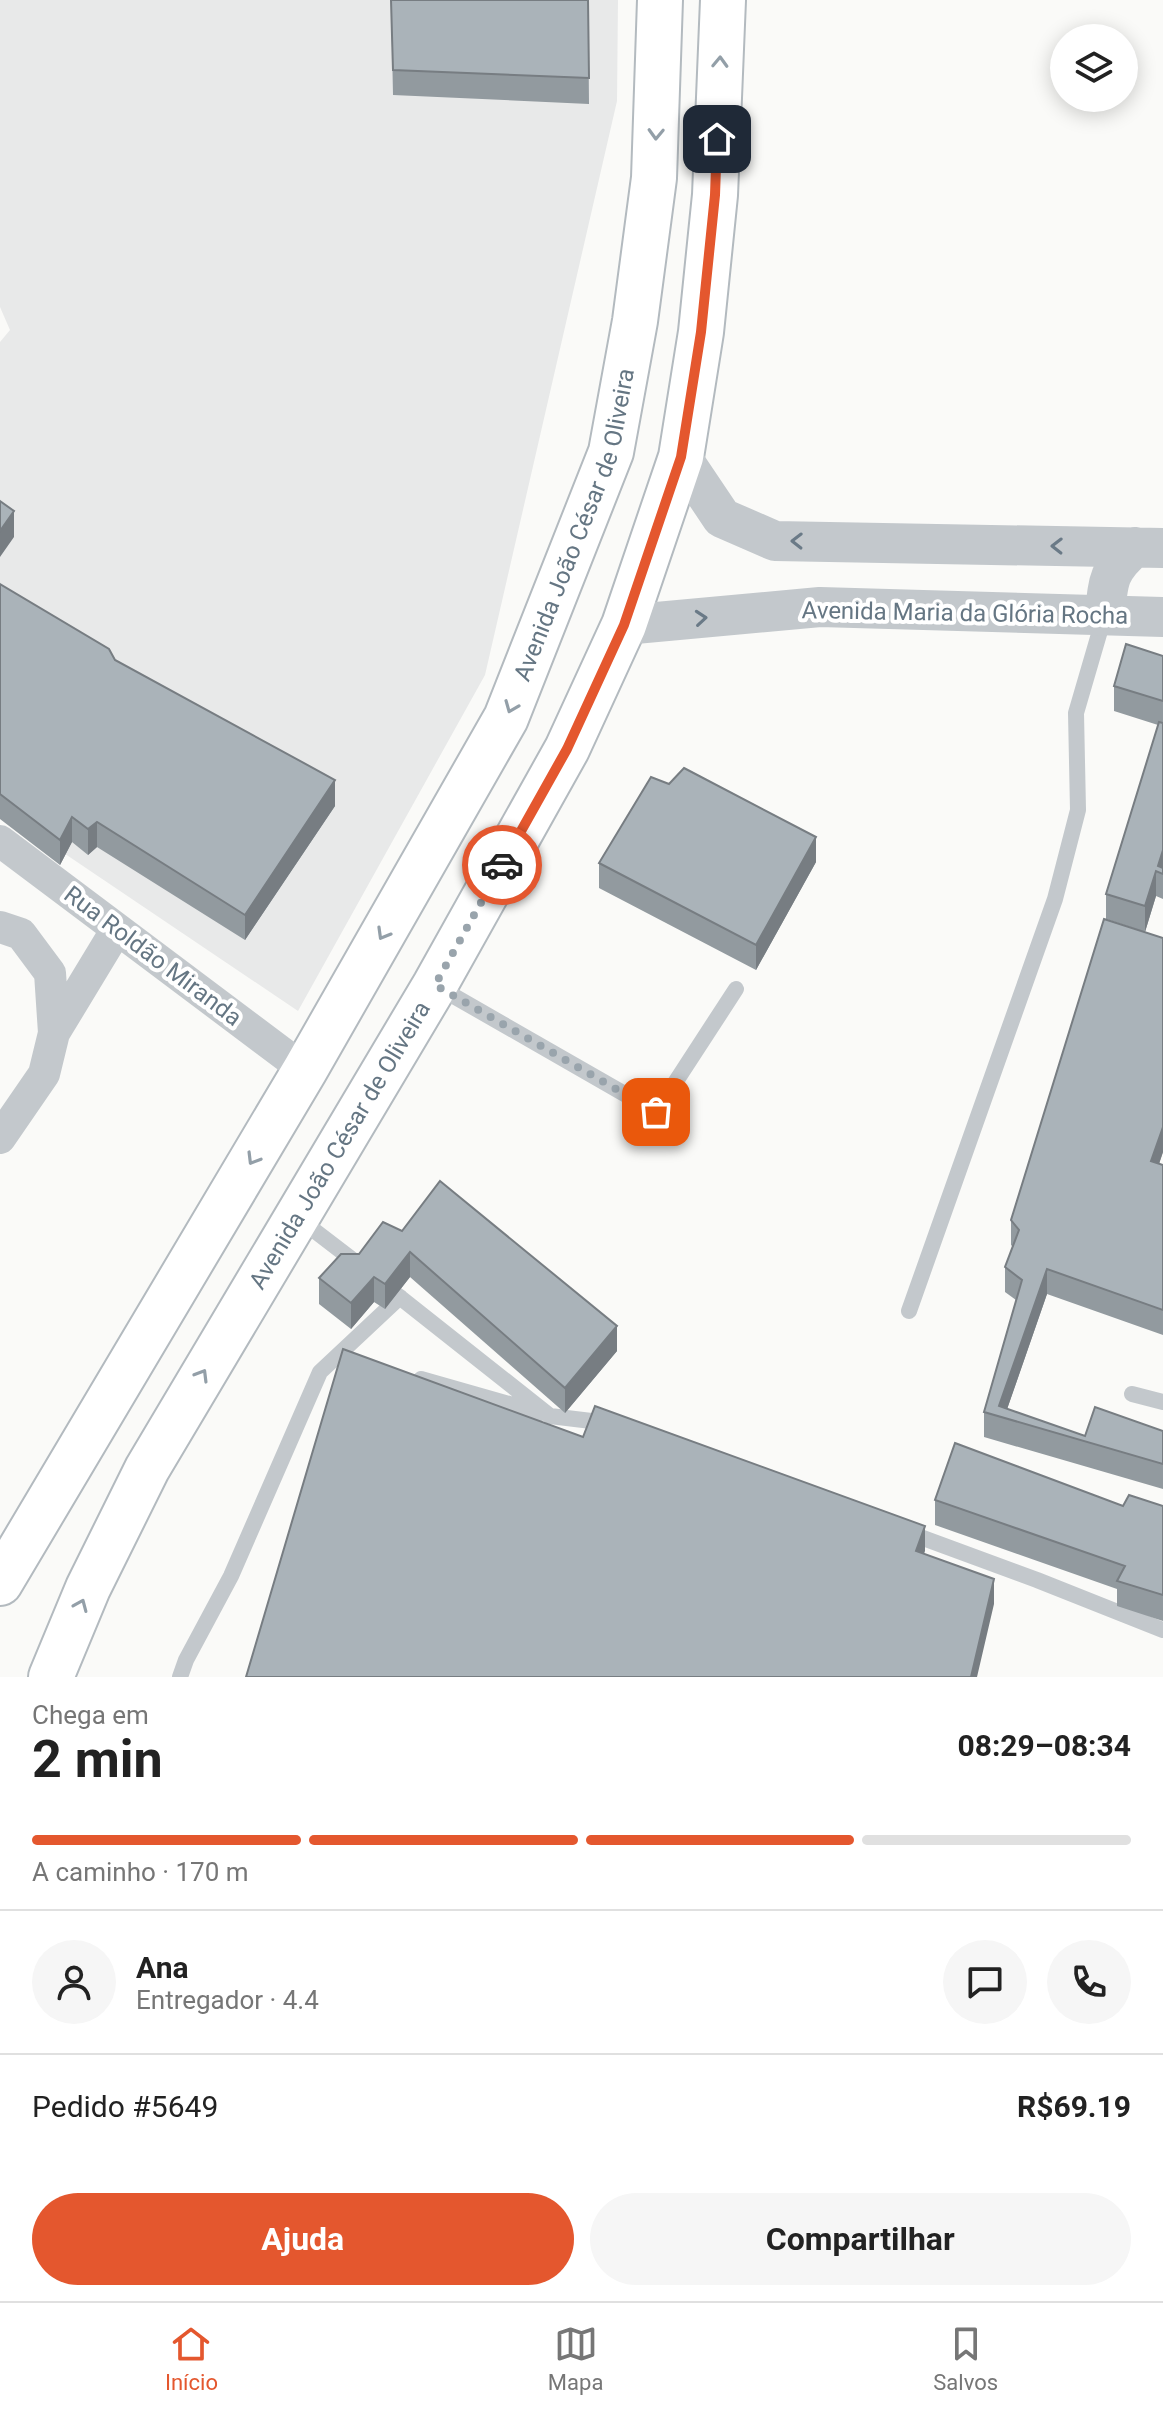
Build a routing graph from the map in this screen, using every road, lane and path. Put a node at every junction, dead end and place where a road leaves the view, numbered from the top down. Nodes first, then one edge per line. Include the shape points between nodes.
1 (660, 0) edge
2 (723, 0) edge
3 (681, 457) junction
4 (1149, 548) edge
5 (1105, 615) junction
6 (1163, 617) edge
7 (624, 625) junction
8 (0, 841) edge
9 (0, 927) edge
10 (117, 929) junction
11 (435, 985) junction
12 (736, 989) dead end
13 (54, 1033) junction
14 (305, 1070) junction
15 (0, 1138) edge
16 (297, 1217) junction
17 (366, 1270) edge
18 (909, 1311) dead end
19 (399, 1373) edge
20 (1132, 1394) dead end
21 (1163, 1402) edge
22 (550, 1416) junction
23 (625, 1429) edge
24 (890, 1526) edge
25 (0, 1583) edge
26 (1163, 1630) edge
27 (51, 1677) edge
28 (180, 1677) edge

1 -> 14 main road, Avenida João César de Oliveira via 654,178 611,452 506,718
3 -> 2 main road, Avenida João César de Oliveira via 715,195
4 -> 3 street via 775,541 722,518
3 - 7 main road, Avenida João César de Oliveira
4 - 5 street via 1117,563 1108,579
5 - 6 street, Avenida Maria da Glória Rocha
7 -> 5 street, Avenida Maria da Glória Rocha via 820,607
5 - 18 lane via 1076,713 1078,810 1055,899
7 - 11 main road, Avenida João César de Oliveira via 567,749
8 - 10 street, Rua Roldão Miranda
9 - 13 street via 21,934 50,973
10 - 13 street
10 - 14 street, Rua Roldão Miranda
11 - 12 lane via 656,1112
11 - 16 main road, Avenida João César de Oliveira
13 - 15 street via 44,1074
14 -> 25 main road, Avenida João César de Oliveira
16 - 17 lane
27 -> 16 main road, Avenida João César de Oliveira via 147,1469
19 - 22 lane
20 - 21 lane
22 - 23 lane
22 - 28 lane via 398,1296 346,1358 320,1372 231,1576
24 - 26 lane

